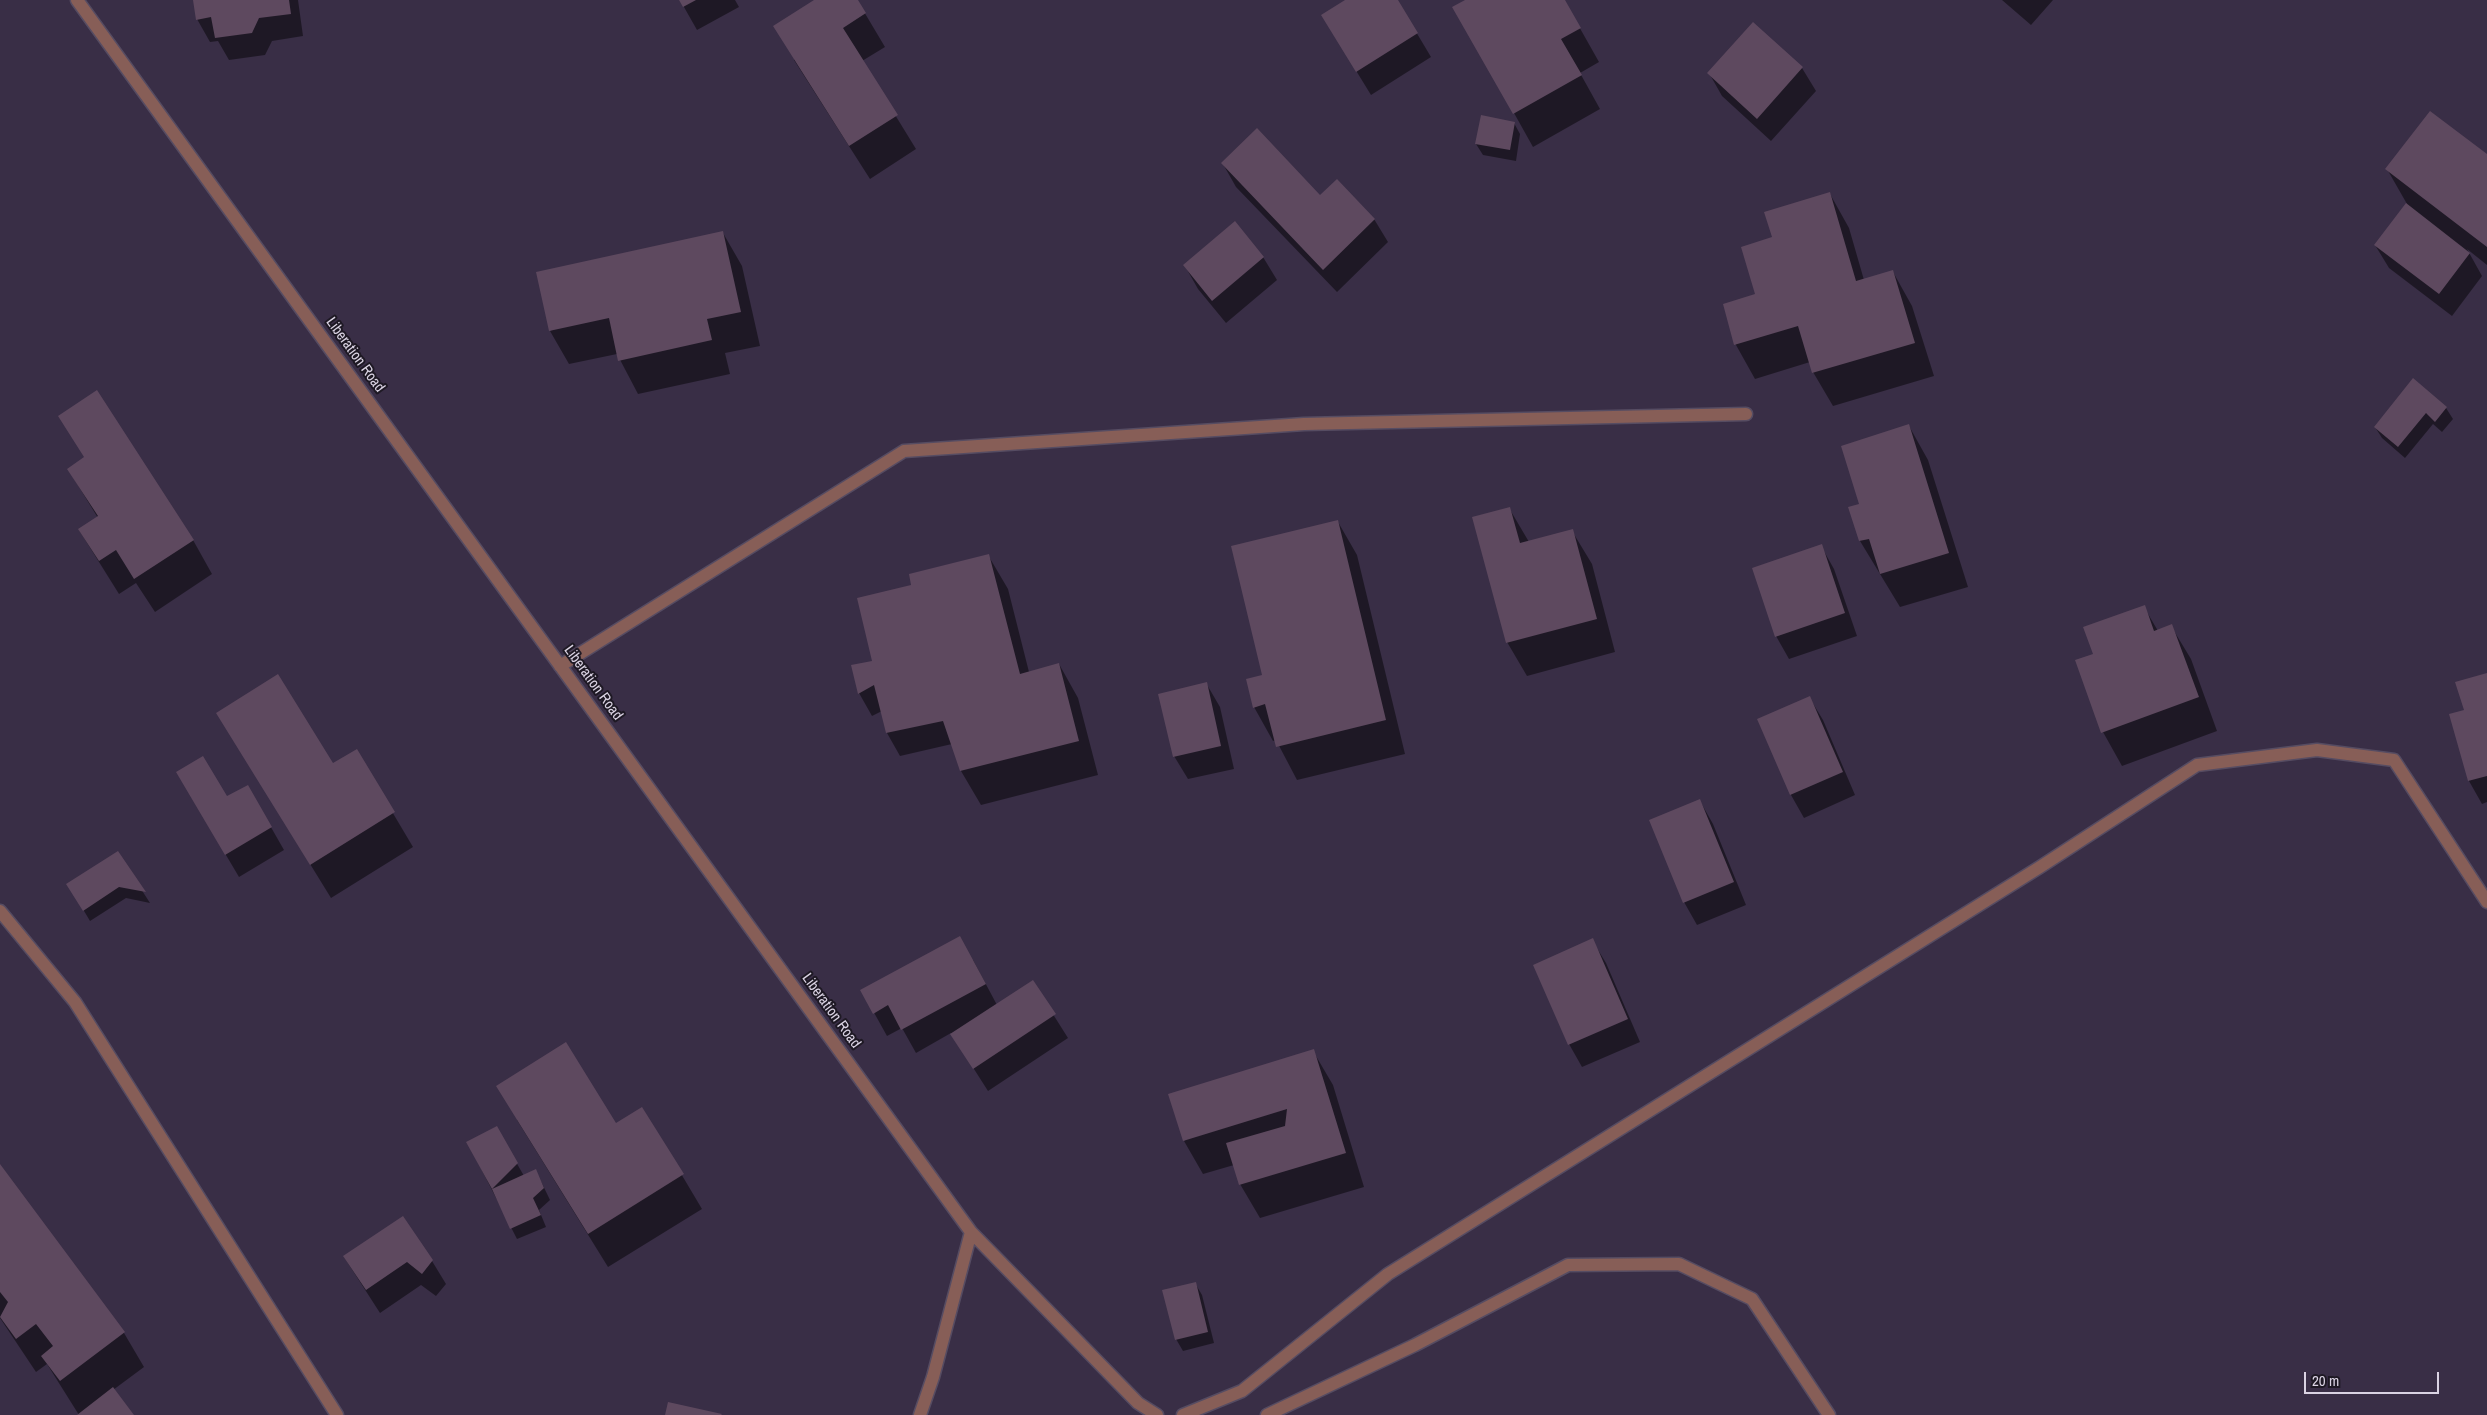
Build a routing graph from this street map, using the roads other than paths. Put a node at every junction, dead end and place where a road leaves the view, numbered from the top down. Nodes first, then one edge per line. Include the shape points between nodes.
1 (77, 0) edge
2 (1746, 414) dead end
3 (560, 666) junction
4 (2487, 902) edge
5 (0, 911) edge
6 (971, 1232) junction
7 (337, 1415) edge
8 (920, 1415) edge
9 (1157, 1415) edge
10 (1183, 1415) edge
11 (1267, 1415) edge
12 (1829, 1415) edge

1 - 3 street, Liberation Road
2 - 3 street via 1304,424 904,452
3 - 6 street, Liberation Road
4 - 10 street via 2394,760 2317,750 2197,765 2040,867 1388,1274 1242,1391
5 - 7 street via 75,1002
6 - 8 street
6 - 9 street, Liberation Road via 1138,1403
11 - 12 street via 1415,1345 1568,1265 1679,1264 1752,1299

